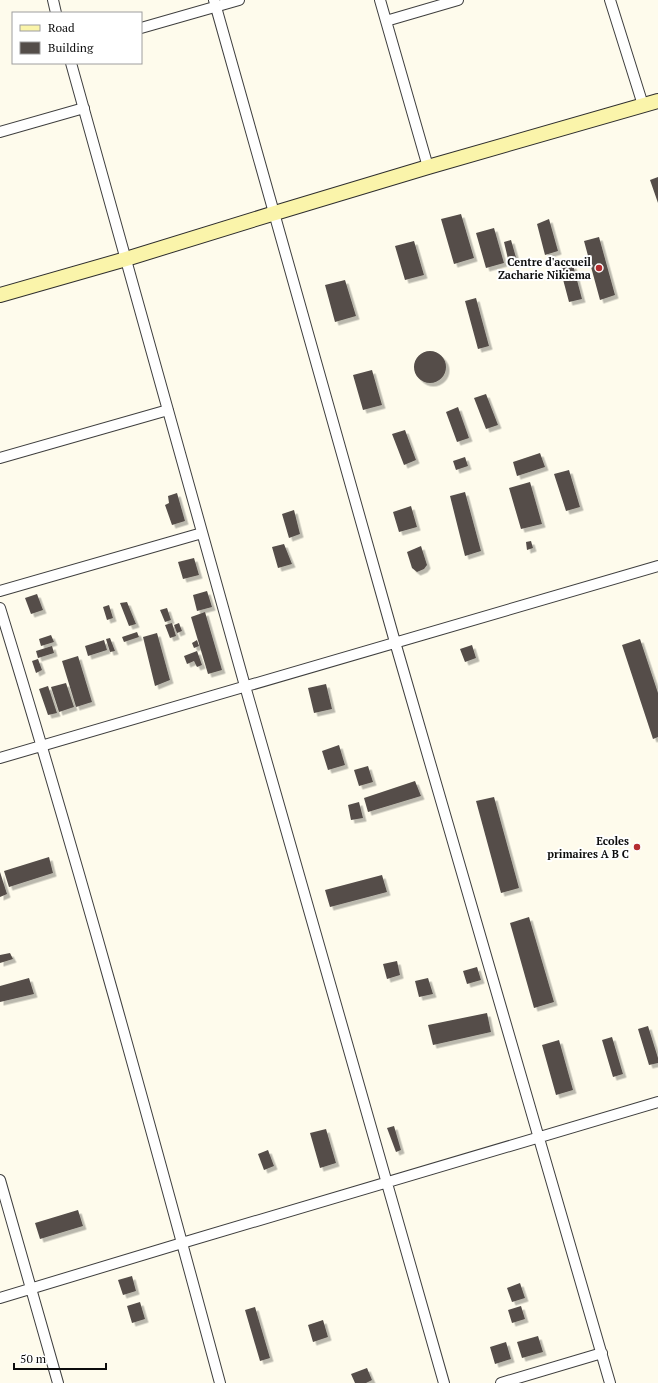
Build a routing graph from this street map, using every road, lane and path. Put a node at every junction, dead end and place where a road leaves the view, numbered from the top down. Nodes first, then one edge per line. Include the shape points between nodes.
1 (53, 0) edge
2 (239, 0) edge
3 (380, 0) edge
4 (458, 0) edge
5 (610, 0) edge
6 (216, 4) edge
7 (56, 12) edge
8 (386, 21) junction
9 (142, 28) edge
10 (71, 64) edge
11 (658, 101) edge
12 (643, 105) junction
13 (84, 108) junction
14 (0, 132) edge
15 (428, 167) junction
16 (275, 213) junction
17 (126, 259) junction
18 (0, 295) edge
19 (168, 410) junction
20 (0, 458) edge
21 (202, 533) junction
22 (658, 566) edge
23 (0, 591) edge
24 (0, 608) edge
25 (395, 642) junction
26 (245, 686) junction
27 (42, 745) junction
28 (0, 758) edge
29 (658, 1102) edge
30 (540, 1137) junction
31 (0, 1180) edge
32 (387, 1183) junction
33 (182, 1243) junction
34 (31, 1290) junction
35 (0, 1298) edge
36 (602, 1353) junction
37 (58, 1383) edge
38 (220, 1383) edge
39 (444, 1383) edge
40 (501, 1383) edge
41 (610, 1383) edge

1 - 7 street
2 - 6 street
3 - 8 street
4 - 8 street
5 - 12 street
6 - 9 street
6 - 16 street
8 - 15 street
10 - 13 street
11 - 12 street
12 - 15 street
13 - 14 street
13 - 17 street
15 - 16 street
16 - 17 street
16 - 25 street
17 - 18 street
17 - 19 street
19 - 20 street
19 - 21 street
21 - 23 street
21 - 26 street
22 - 25 street
24 - 27 street
25 - 26 street
25 - 30 street
26 - 27 street
26 - 32 street
27 - 28 street
27 - 33 street
29 - 30 street
30 - 32 street
30 - 36 street
31 - 34 street
32 - 33 street
32 - 39 street
33 - 34 street
33 - 38 street
34 - 35 street
34 - 37 street
36 - 40 street
36 - 41 street

